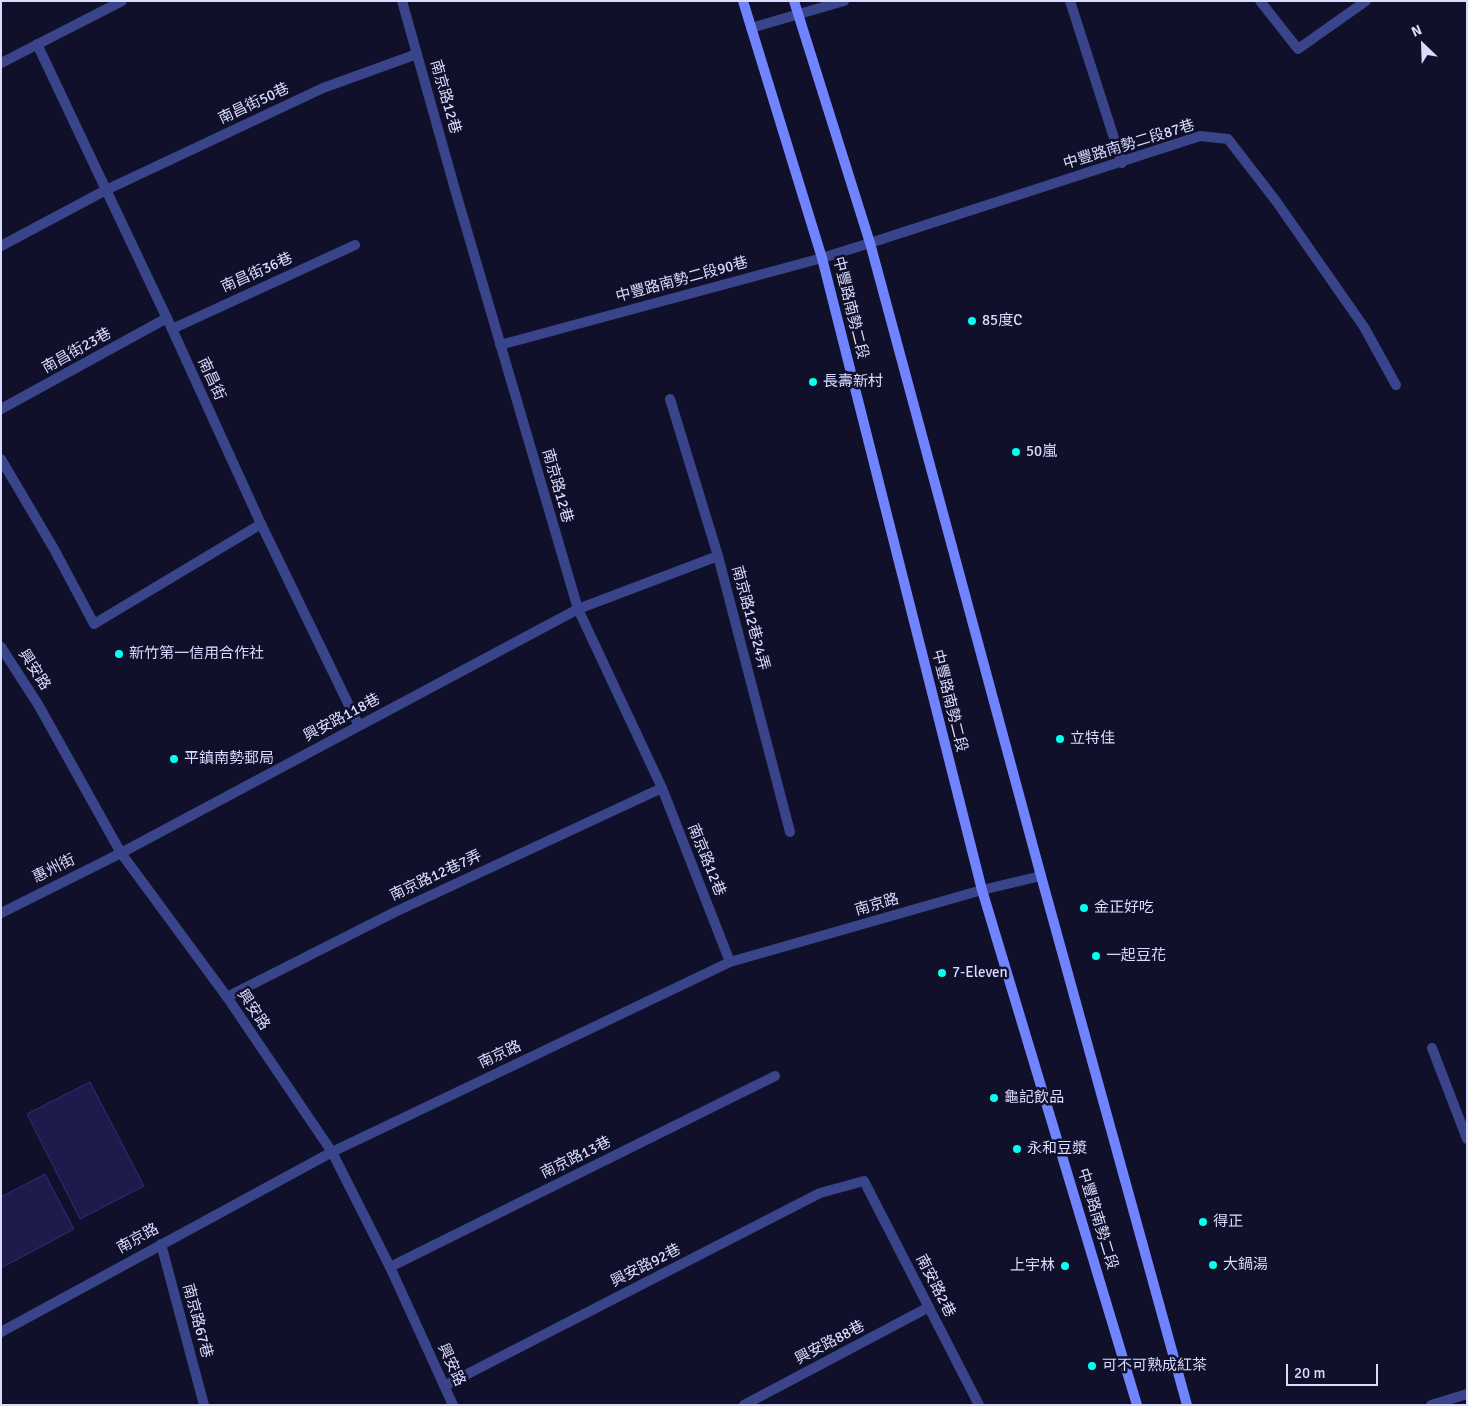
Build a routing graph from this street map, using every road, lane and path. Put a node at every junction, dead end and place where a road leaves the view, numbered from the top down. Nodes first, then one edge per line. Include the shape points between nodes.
1 (122, 1) edge
2 (402, 1) edge
3 (743, 1) edge
4 (794, 1) edge
5 (844, 1) edge
6 (1070, 1) edge
7 (1260, 1) edge
8 (1366, 1) edge
9 (798, 15) junction
10 (751, 28) junction
11 (37, 44) junction
12 (417, 54) junction
13 (1, 63) edge
14 (1122, 163) junction
15 (106, 190) junction
16 (870, 243) junction
17 (355, 245) dead end
18 (1, 246) edge
19 (822, 258) junction
20 (167, 318) junction
21 (172, 328) junction
22 (500, 345) junction
23 (1396, 385) dead end
24 (670, 399) dead end
25 (1, 410) edge
26 (1, 459) edge
27 (261, 524) junction
28 (718, 556) junction
29 (578, 608) junction
30 (1, 647) edge
31 (359, 726) junction
32 (662, 788) junction
33 (790, 832) dead end
34 (120, 853) junction
35 (1041, 876) junction
36 (982, 890) junction
37 (1, 913) edge
38 (730, 962) junction
39 (227, 997) junction
40 (1432, 1048) dead end
41 (775, 1076) dead end
42 (1467, 1139) edge
43 (332, 1152) junction
44 (864, 1181) joint
45 (161, 1244) junction
46 (390, 1268) junction
47 (929, 1308) junction
48 (1, 1332) edge
49 (444, 1386) junction
50 (1467, 1394) edge
51 (204, 1405) edge
52 (452, 1405) edge
53 (744, 1405) edge
54 (979, 1405) edge
55 (1137, 1405) edge
56 (1187, 1405) edge
57 (1432, 1405) edge

1 - 11 street
2 - 12 street, 南京路12巷
3 - 10 main road, 中豐路南勢二段
4 - 9 main road
5 - 9 street
6 - 14 street
7 - 8 street via 1298,49
9 - 10 street
9 - 16 main road
10 - 19 main road, 中豐路南勢二段
11 - 13 street
11 - 15 street, 南昌街
12 - 15 street, 南昌街50巷 via 323,88
12 - 22 street, 南京路12巷
14 - 16 street, 中豐路南勢二段87巷
14 - 23 street, 中豐路南勢二段87巷 via 1200,136 1228,139 1276,201 1364,327
15 - 18 street, 南昌街50巷
15 - 20 street, 南昌街
16 - 19 street, 中豐路南勢二段90巷
16 - 35 main road
17 - 21 street, 南昌街36巷
19 - 22 street, 中豐路南勢二段90巷
19 - 36 main road, 中豐路南勢二段
20 - 21 street, 南昌街
20 - 25 street, 南昌街23巷
21 - 27 street, 南昌街
22 - 29 street, 南京路12巷
24 - 28 street
26 - 27 street via 94,624
27 - 31 street, 南昌街
28 - 29 street, 南京路12巷24弄
28 - 33 street, 南京路12巷24弄
29 - 31 street, 興安路118巷
29 - 32 street, 南京路12巷
30 - 34 street, 興安路 via 39,706
31 - 34 street, 興安路118巷
32 - 38 street, 南京路12巷
32 - 39 street, 南京路12巷7弄 via 395,912
34 - 37 street, 惠州街
34 - 39 street, 興安路
35 - 36 street, 南京路
35 - 56 main road
36 - 38 street, 南京路
36 - 55 main road, 中豐路南勢二段
38 - 43 street, 南京路
39 - 43 street, 興安路
40 - 42 street
41 - 46 street, 南京路13巷
43 - 45 street, 南京路
43 - 46 street, 興安路
44 - 47 street, 南安路2巷
44 - 49 street, 興安路92巷 via 820,1192
45 - 48 street, 南京路
45 - 51 street, 南京路67巷
46 - 49 street, 興安路
47 - 53 street, 興安路88巷
47 - 54 street, 南安路2巷
49 - 52 street, 興安路
50 - 57 street

